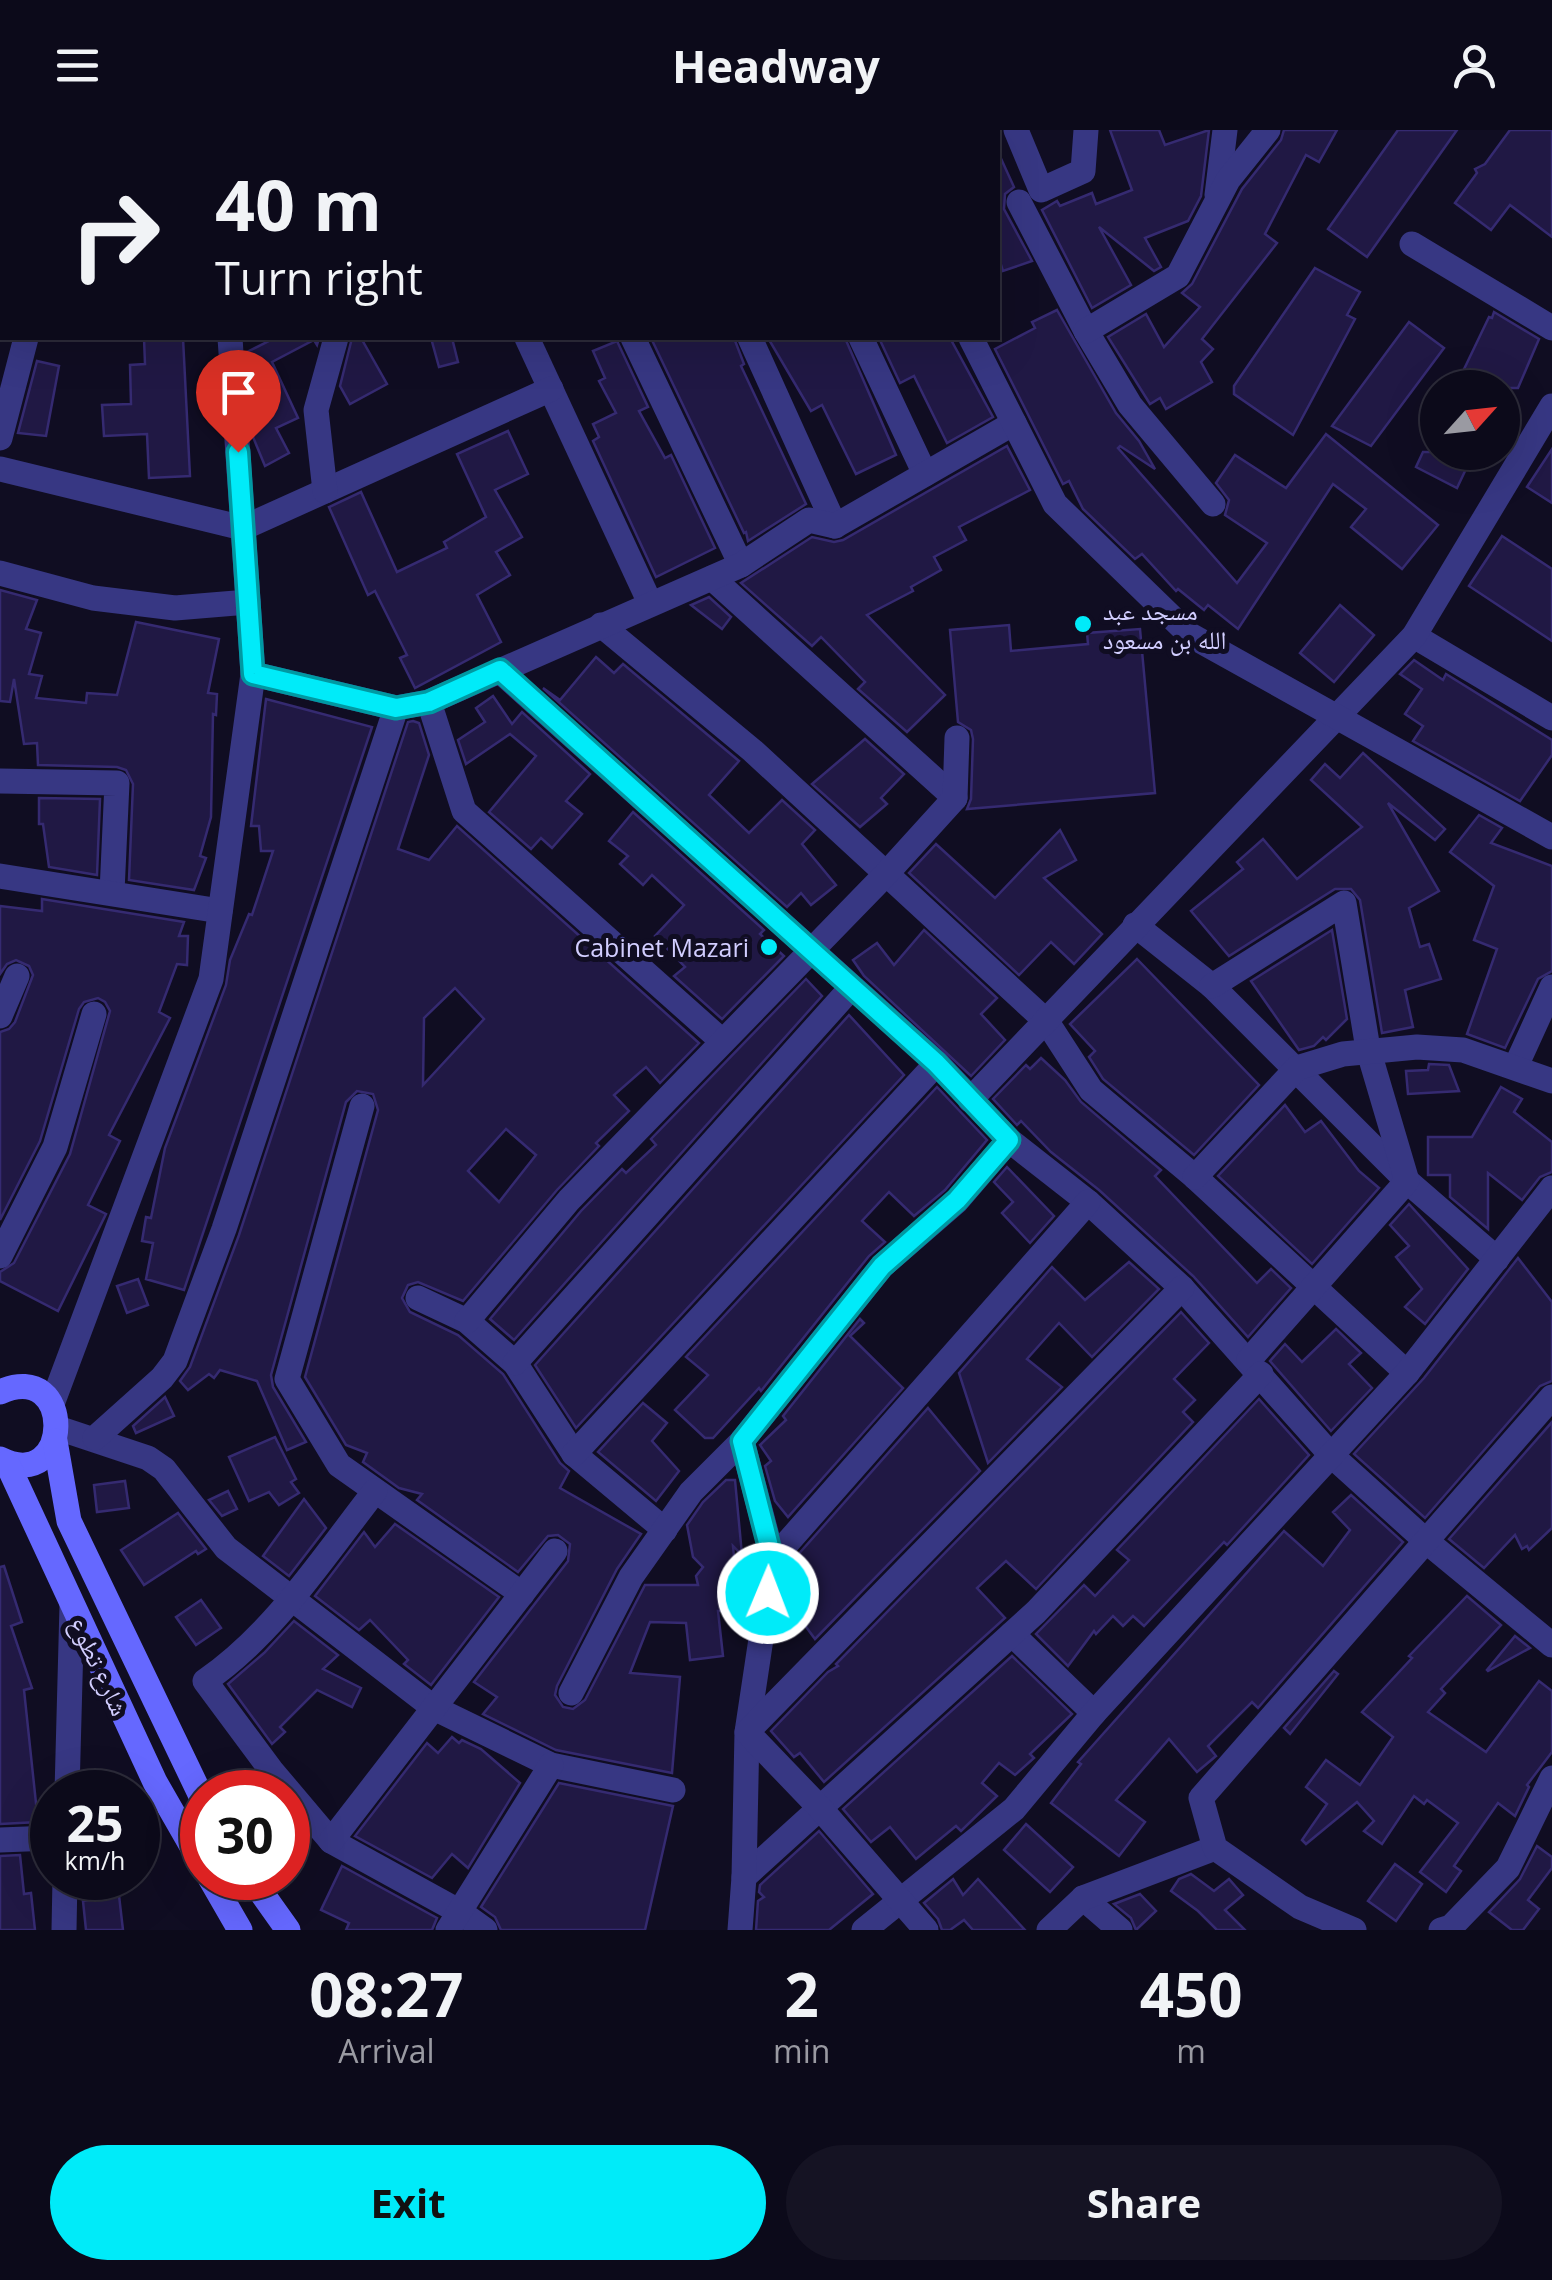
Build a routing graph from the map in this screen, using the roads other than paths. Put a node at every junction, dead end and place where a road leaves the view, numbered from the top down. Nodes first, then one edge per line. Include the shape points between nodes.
1 (1016, 130) edge
2 (1086, 130) edge
3 (1224, 130) edge
4 (1268, 130) edge
5 (1019, 202) edge
6 (1216, 203) junction
7 (1412, 244) dead end
8 (1552, 328) edge
9 (1086, 331) junction
10 (25, 340) edge
11 (230, 340) edge
12 (335, 340) edge
13 (535, 340) edge
14 (634, 340) edge
15 (751, 340) edge
16 (861, 340) edge
17 (972, 340) edge
18 (551, 390) junction
19 (1552, 406) edge
20 (1014, 423) junction
21 (0, 438) edge
22 (0, 469) edge
23 (925, 474) junction
24 (325, 491) junction
25 (1213, 504) dead end
26 (835, 526) junction
27 (243, 528) junction
28 (741, 566) junction
29 (0, 572) edge
30 (712, 578) junction
31 (248, 602) junction
32 (650, 603) junction
33 (601, 625) junction
34 (1414, 636) junction
35 (500, 670) junction
36 (253, 674) junction
37 (429, 702) junction
38 (396, 708) junction
39 (1338, 718) junction
40 (1552, 718) edge
41 (958, 738) dead end
42 (0, 781) edge
43 (955, 798) junction
44 (1552, 837) edge
45 (886, 874) junction
46 (0, 876) edge
47 (112, 892) junction
48 (220, 911) junction
49 (1136, 925) junction
50 (812, 948) junction
51 (17, 976) dead end
52 (1212, 986) junction
53 (1552, 986) edge
54 (851, 988) junction
55 (94, 1014) dead end
56 (0, 1016) edge
57 (1046, 1022) junction
58 (722, 1041) junction
59 (1368, 1049) junction
60 (936, 1063) junction
61 (1516, 1066) junction
62 (1297, 1068) junction
63 (1552, 1082) edge
64 (970, 1100) junction
65 (362, 1106) dead end
66 (1009, 1140) junction
67 (1195, 1177) junction
68 (1407, 1181) junction
69 (1552, 1188) edge
70 (1088, 1202) junction
71 (0, 1256) edge
72 (1496, 1259) junction
73 (1314, 1286) junction
74 (1182, 1288) junction
75 (418, 1298) dead end
76 (467, 1321) junction
77 (515, 1363) junction
78 (0, 1365) edge
79 (1255, 1367) junction
80 (1407, 1373) junction
81 (10, 1389) edge
82 (1552, 1396) edge
83 (55, 1424) junction
84 (95, 1438) junction
85 (742, 1441) junction
86 (574, 1454) junction
87 (1332, 1455) junction
88 (3, 1461) edge
89 (375, 1490) junction
90 (665, 1530) junction
91 (1426, 1540) junction
92 (556, 1551) dead end
93 (772, 1558) junction
94 (522, 1594) junction
95 (290, 1598) junction
96 (72, 1606) junction
97 (1012, 1634) junction
98 (1552, 1645) edge
99 (571, 1692) dead end
100 (434, 1708) junction
101 (1094, 1713) junction
102 (747, 1732) junction
103 (552, 1765) junction
104 (67, 1770) edge
105 (189, 1770) edge
106 (1552, 1778) edge
107 (673, 1790) dead end
108 (820, 1808) junction
109 (180, 1826) edge
110 (30, 1839) edge
111 (0, 1840) edge
112 (331, 1841) junction
113 (1214, 1848) junction
114 (744, 1877) junction
115 (1083, 1898) junction
116 (65, 1900) edge
117 (223, 1900) edge
118 (267, 1900) edge
119 (898, 1902) junction
120 (454, 1921) edge
121 (64, 1930) edge
122 (240, 1930) edge
123 (288, 1930) edge
124 (484, 1930) edge
125 (740, 1930) edge
126 (864, 1930) edge
127 (926, 1930) edge
128 (1050, 1930) edge
129 (1120, 1930) edge
130 (1354, 1930) edge
131 (1441, 1930) edge

1 - 5 street
2 - 5 street via 1083,170
3 - 6 street
4 - 6 street
5 - 9 street
6 - 9 street via 1178,276
7 - 8 street
9 - 25 street via 1130,405
10 - 21 street
11 - 27 street
12 - 24 street via 316,410
13 - 18 street
14 - 28 street
15 - 26 street
16 - 23 street
17 - 20 street
18 - 24 street
18 - 32 street
19 - 34 street
20 - 23 street
20 - 39 street via 1056,504 1190,635
22 - 27 street
23 - 26 street
24 - 27 street
26 - 28 street via 809,520
27 - 31 street
28 - 30 street
29 - 31 street via 92,598 175,608
30 - 32 street
30 - 43 street
31 - 36 street
32 - 33 street
33 - 35 street
33 - 45 street
34 - 39 street
34 - 40 street
35 - 37 street
35 - 50 street
36 - 38 street
36 - 48 street
37 - 38 street
37 - 58 street via 464,810
38 - 84 street via 175,1361
39 - 44 street
39 - 49 street
41 - 43 street
42 - 47 street via 117,783
43 - 45 street
45 - 50 street
45 - 57 street
46 - 47 street
47 - 48 street
48 - 83 street via 211,979
49 - 52 street
49 - 57 street
50 - 54 street
50 - 58 street
51 - 56 street
52 - 59 street via 1344,903
52 - 62 street
53 - 61 street
54 - 60 street
54 - 77 street
55 - 71 street via 55,1148
57 - 64 street
57 - 67 street via 1091,1090
58 - 76 street via 570,1200
59 - 61 street via 1463,1050
59 - 62 street
59 - 68 street
60 - 64 street
60 - 86 street
61 - 63 street
62 - 67 street
62 - 68 street
64 - 66 street
65 - 89 street via 288,1379 338,1465
66 - 70 street
66 - 85 street via 957,1200 882,1266
67 - 73 street
68 - 72 street
68 - 73 street
69 - 72 street
70 - 74 street
70 - 93 street
72 - 80 street
73 - 79 street
73 - 80 street
74 - 79 street
74 - 102 street
75 - 76 street
76 - 77 street
77 - 86 street
78 - 81 main road
79 - 87 street
79 - 97 street
80 - 87 street
81 - 83 main road via 32,1389
82 - 91 street
83 - 84 street
83 - 88 main road via 50,1450 30,1464
83 - 105 main road via 69,1521
84 - 95 street via 164,1469 226,1548
85 - 90 street via 691,1492
85 - 93 street
86 - 90 street
87 - 91 street
87 - 101 street
88 - 96 main road, شارع تطوع
89 - 94 street
89 - 95 street
90 - 99 street via 631,1577
91 - 98 street
91 - 113 street via 1201,1798
92 - 94 street
93 - 102 street
94 - 100 street
95 - 100 street
95 - 112 street via 228,1666 205,1681
96 - 104 street
96 - 109 main road, شارع تطوع
97 - 101 street
97 - 108 street
100 - 103 street
100 - 112 street
101 - 119 street via 1014,1808
102 - 108 street
102 - 114 street
103 - 107 street
103 - 120 street
106 - 131 street via 1508,1868
108 - 114 street
108 - 119 street
110 - 111 street
112 - 120 street
113 - 115 street
113 - 130 street via 1300,1906
114 - 125 street
115 - 128 street
115 - 129 street
116 - 121 street
117 - 122 main road
118 - 123 main road
119 - 126 street
119 - 127 street
120 - 124 street

